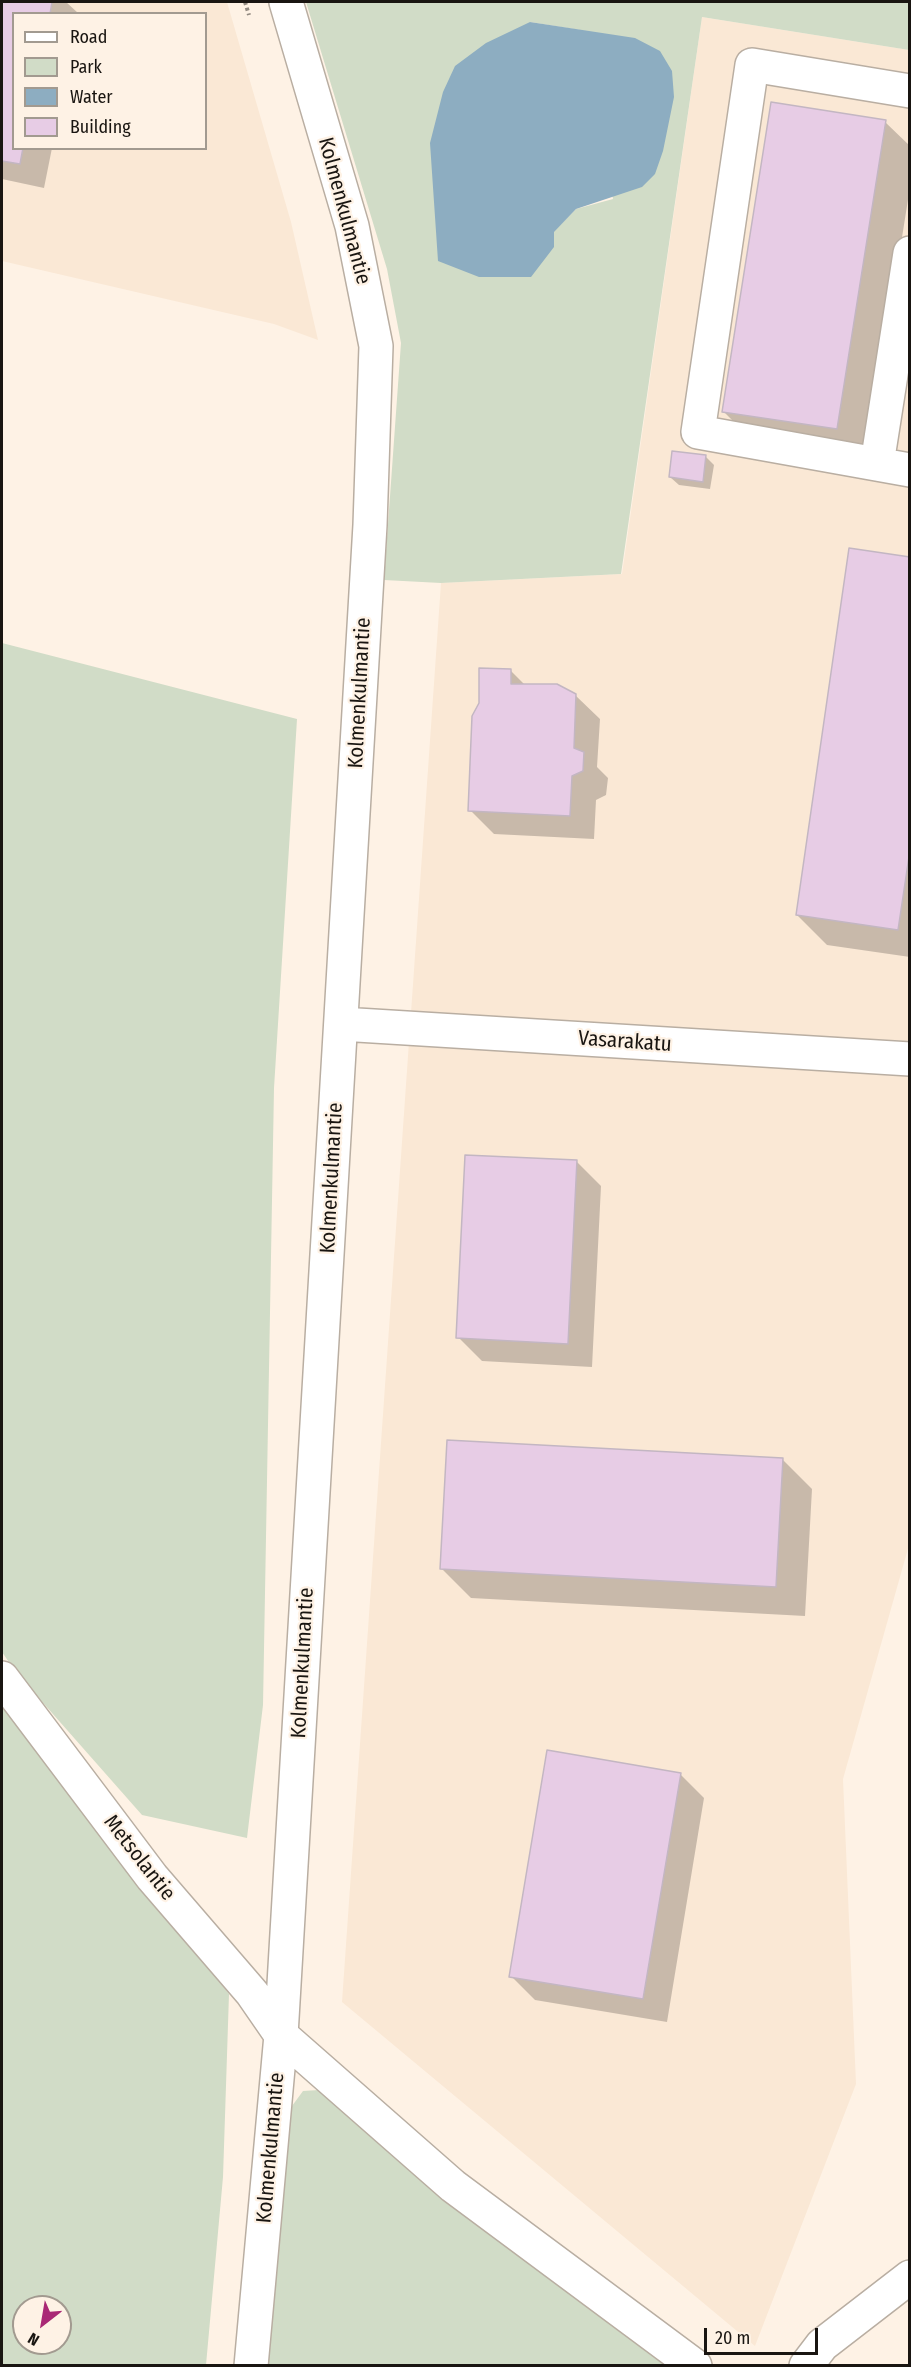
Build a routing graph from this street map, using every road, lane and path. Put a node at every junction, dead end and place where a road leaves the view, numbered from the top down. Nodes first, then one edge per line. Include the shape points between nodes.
1 (244, 2) edge
2 (286, 2) edge
3 (252, 24) dead end
4 (909, 91) edge
5 (909, 253) edge
6 (878, 464) junction
7 (909, 470) edge
8 (341, 1024) junction
9 (909, 1059) edge
10 (2, 1678) edge
11 (281, 2035) junction
12 (909, 2277) edge
13 (251, 2366) edge
14 (695, 2366) edge
15 (806, 2366) edge

1 - 3 path
2 - 8 street, Kolmenkulmantie via 352,226 376,346
4 - 6 street via 752,64 698,432
5 - 6 street
6 - 7 street
8 - 9 street, Vasarakatu
8 - 11 street, Kolmenkulmantie
10 - 11 street, Metsolantie via 153,1877 252,1993
11 - 13 street, Kolmenkulmantie
11 - 14 street, Metsolantie via 453,2186
12 - 15 street via 822,2345

